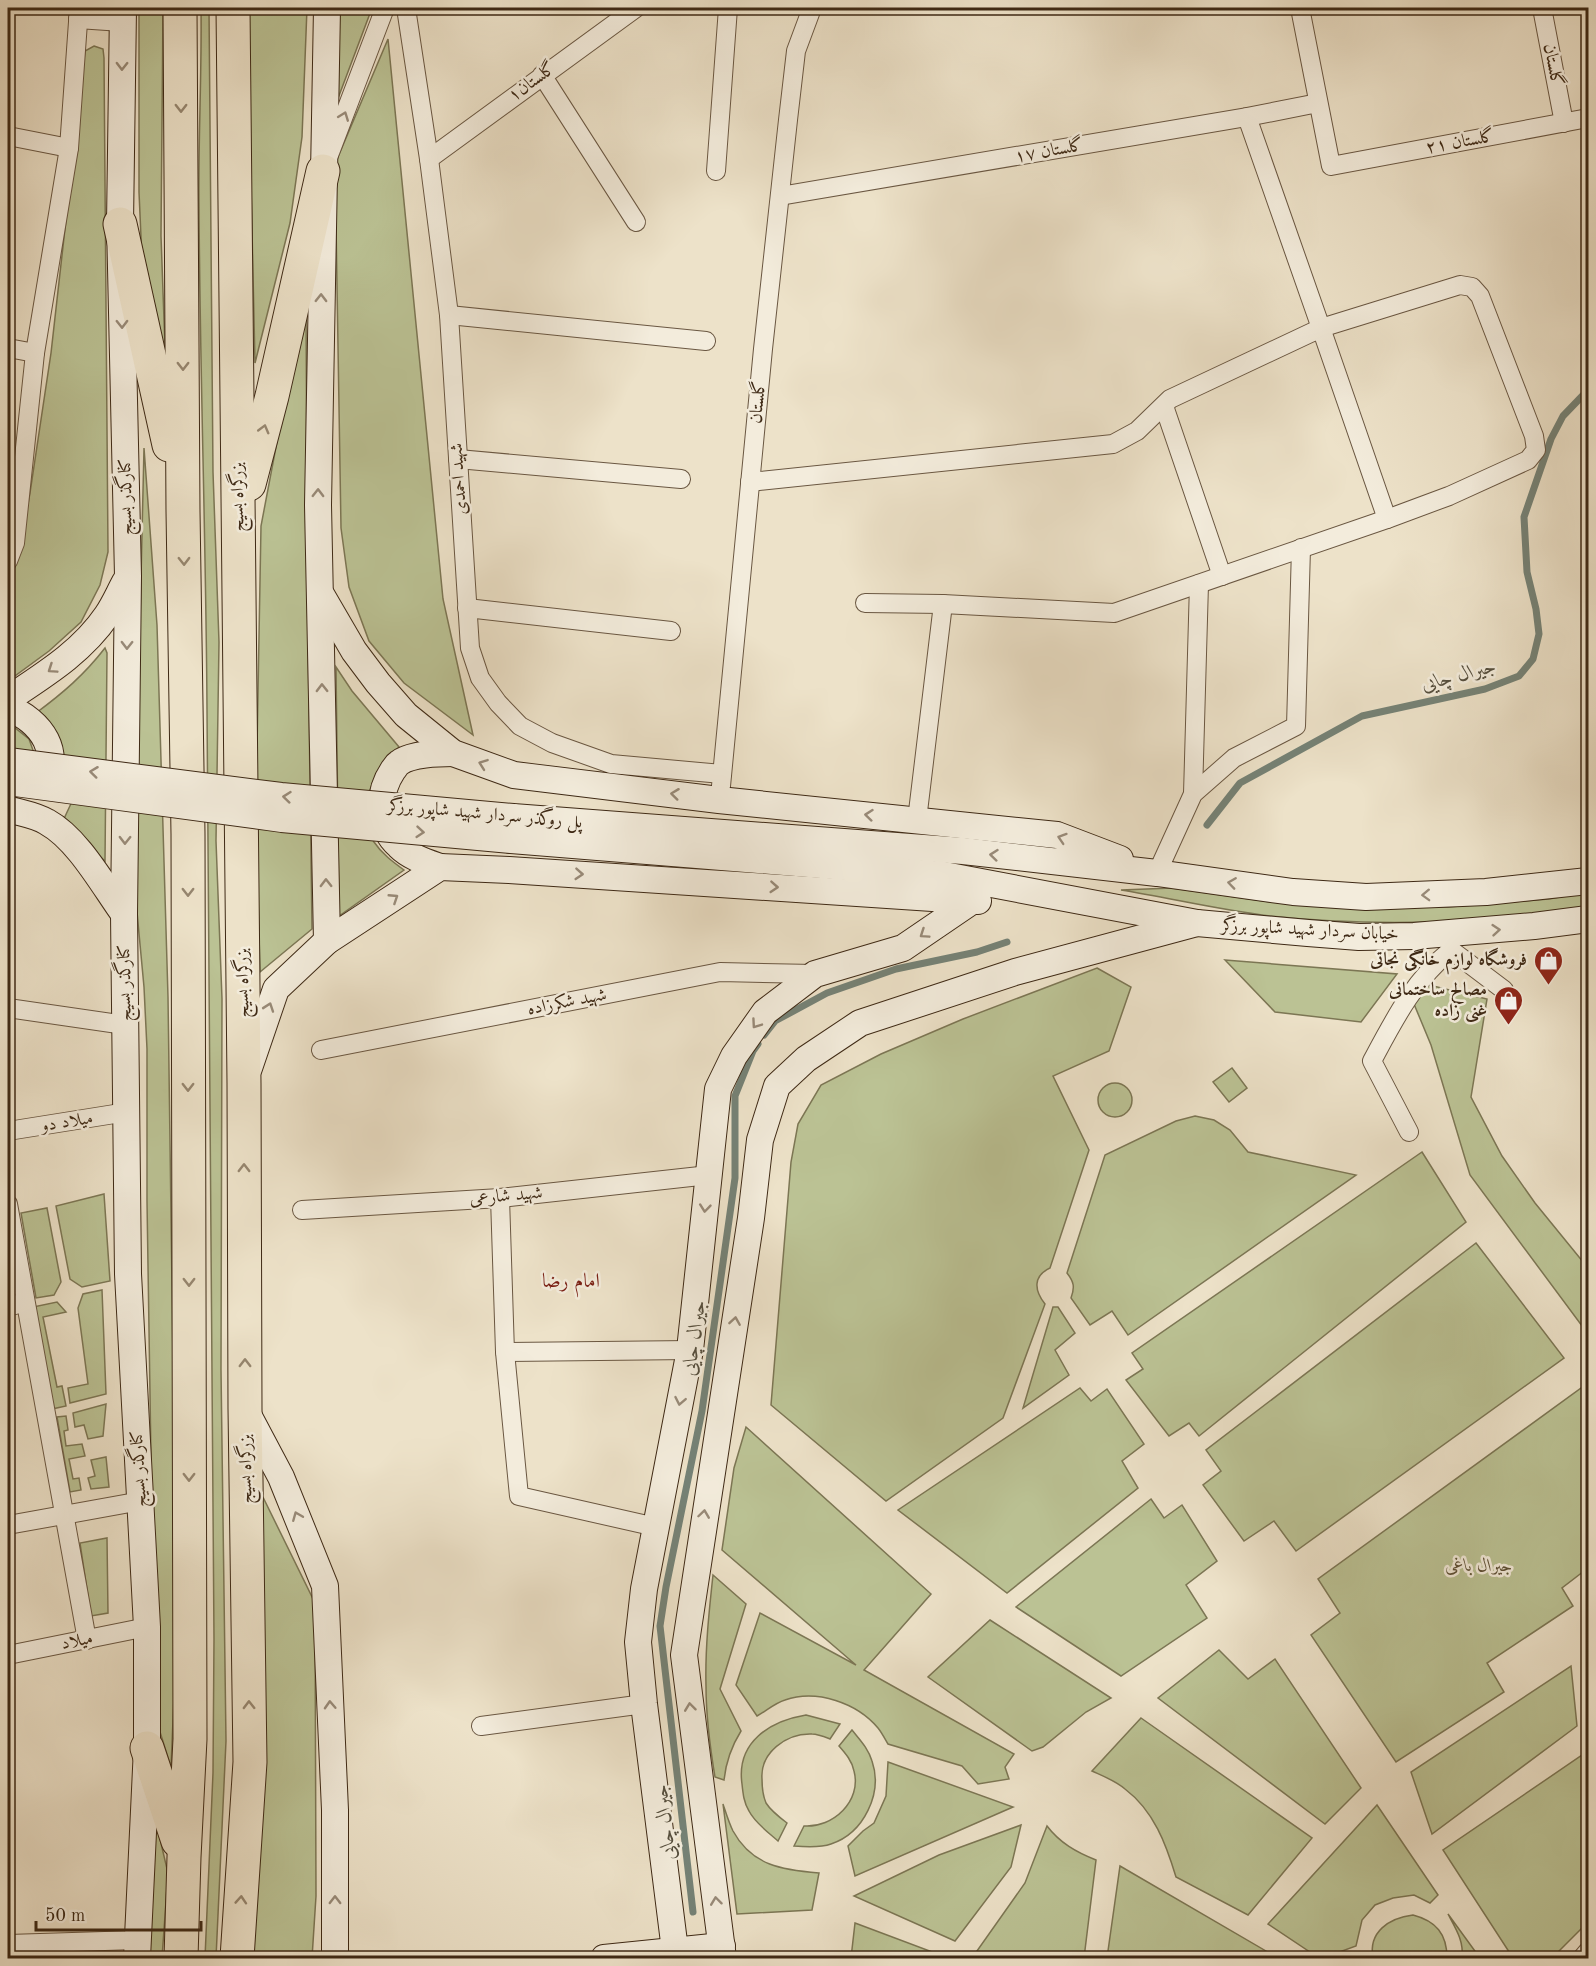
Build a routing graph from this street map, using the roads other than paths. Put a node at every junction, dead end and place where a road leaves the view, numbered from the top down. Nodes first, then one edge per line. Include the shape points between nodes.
1 (180, 8) edge
2 (233, 8) edge
3 (327, 8) edge
4 (385, 8) edge
5 (406, 8) edge
6 (636, 8) edge
7 (728, 8) edge
8 (812, 8) edge
9 (1300, 8) edge
10 (1542, 8) edge
11 (78, 13) edge
12 (122, 15) edge
13 (542, 75) junction
14 (1318, 103) junction
15 (1247, 117) junction
16 (1588, 118) edge
17 (1564, 123) junction
18 (8, 136) edge
19 (69, 148) junction
20 (429, 159) junction
21 (323, 171) junction
22 (716, 171) dead end
23 (780, 196) junction
24 (636, 222) dead end
25 (120, 225) junction
26 (449, 315) junction
27 (1321, 328) junction
28 (706, 342) dead end
29 (8, 348) edge
30 (35, 353) junction
31 (1164, 406) junction
32 (458, 459) junction
33 (681, 479) dead end
34 (750, 482) junction
35 (183, 511) junction
36 (1388, 519) junction
37 (238, 526) junction
38 (11, 543) edge
39 (1301, 548) junction
40 (8, 561) edge
41 (128, 576) junction
42 (1222, 576) junction
43 (1199, 584) junction
44 (321, 594) junction
45 (865, 603) dead end
46 (944, 604) junction
47 (467, 608) junction
48 (671, 631) dead end
49 (8, 699) edge
50 (8, 708) edge
51 (453, 753) junction
52 (8, 761) edge
53 (722, 774) junction
54 (8, 782) edge
55 (1192, 794) junction
56 (719, 800) junction
57 (8, 808) edge
58 (917, 820) junction
59 (512, 829) junction
60 (440, 867) junction
61 (1157, 873) junction
62 (1588, 881) edge
63 (972, 901) junction
64 (1104, 906) junction
65 (124, 914) junction
66 (1588, 920) edge
67 (1197, 923) junction
68 (327, 941) junction
69 (1449, 942) junction
70 (815, 974) junction
71 (1504, 990) dead end
72 (8, 1008) edge
73 (126, 1025) junction
74 (321, 1050) dead end
75 (244, 1083) junction
76 (127, 1112) junction
77 (8, 1131) edge
78 (1409, 1132) dead end
79 (709, 1175) junction
80 (500, 1198) junction
81 (8, 1204) edge
82 (302, 1210) dead end
83 (26, 1302) junction
84 (8, 1307) edge
85 (690, 1350) junction
86 (505, 1352) junction
87 (245, 1409) junction
88 (141, 1502) junction
89 (64, 1515) junction
90 (8, 1525) edge
91 (656, 1527) junction
92 (147, 1627) junction
93 (87, 1640) junction
94 (8, 1655) edge
95 (644, 1704) junction
96 (481, 1726) dead end
97 (147, 1748) junction
98 (184, 1857) junction
99 (8, 1944) edge
100 (137, 1949) edge
101 (722, 1952) edge
102 (1588, 1952) edge
103 (676, 1955) edge
104 (618, 1958) edge
105 (181, 1959) edge
106 (237, 1959) edge
107 (335, 1959) edge
108 (1582, 1959) edge

1 -> 35 highway
2 - 37 highway, بزرگراه بسیج
3 - 21 main road
21 -> 4 street
5 - 20 street, شهید احمدی
6 - 13 street, گلستان۱
7 - 22 street
8 - 23 street, گلستان via 796,51
9 - 14 street
10 - 17 street, گلستان
11 - 12 street
11 - 19 street
12 -> 25 main road, کنارگذر بسیج
13 - 20 street, گلستان۱
13 - 24 street
14 - 15 street, گلستان ۱۷
14 - 17 street, گلستان ۲۱ via 1330,166
15 - 23 street, گلستان ۱۷
15 - 27 street
16 - 17 street, گلستان ۲۱
18 - 19 street
19 - 30 street
20 - 26 street, شهید احمدی
37 -> 21 highway
44 -> 21 main road via 318,505
23 - 34 street, گلستان
25 - 35 highway
25 -> 41 main road, کنارگذر بسیج
26 - 28 street
26 - 32 street, شهید احمدی
27 - 31 street via 1170,399
27 - 36 street
27 - 36 street via 1460,285 1472,287 1480,296 1534,436 1536,450 1528,460
29 - 30 street
30 - 38 street
31 - 34 street via 1137,431 1113,444
31 - 42 street
32 - 33 street
32 - 47 street, شهید احمدی
34 - 53 street, گلستان
35 -> 98 highway via 188,834 190,1727
36 - 39 street
37 - 75 highway, بزرگراه بسیج
38 - 40 street
39 - 42 street
39 - 55 street via 1296,726 1234,758
41 -> 49 main road via 108,614 87,638 63,662
41 -> 65 main road, کنارگذر بسیج
42 - 43 street
43 - 46 street via 1114,613
43 - 55 street
44 - 51 main road via 378,683 406,715
68 -> 44 main road
45 - 46 street
46 - 58 street
47 - 48 street
47 - 53 street, شهید احمدی via 470,648 480,678 520,726 552,743 611,764
50 - 57 main road via 40,730 52,758 42,785
56 -> 51 main road via 514,775
51 - 60 main road via 424,754 399,762 382,795 384,822 398,846
59 -> 52 main road, پل روگذر سردار شهید شاپور برزگر, bridge
53 - 56 street, گلستان
54 -> 59 main road, پل روگذر سردار شهید شاپور برزگر, bridge via 282,819
55 - 61 street
58 -> 56 main road
57 - 65 main road via 45,820 63,832
61 -> 58 main road via 1056,835
61 -> 59 main road, پل روگذر سردار شهید شاپور برزگر via 963,851
59 - 64 main road, پل روگذر سردار شهید شاپور برزگر via 944,874
60 -> 63 main road
68 -> 60 main road
62 -> 61 main road, خیابان سردار شهید شاپور برزگر via 1486,892 1366,897 1293,892
63 - 64 main road
63 -> 70 main road via 903,948
64 - 67 main road, خیابان سردار شهید شاپور برزگر
65 - 73 main road, کنارگذر بسیج
69 -> 66 main road, خیابان سردار شهید شاپور برزگر
67 - 69 main road, خیابان سردار شهید شاپور برزگر
101 -> 67 main road via 684,1655 760,1140 777,1086 806,1059 860,1023 1015,972
75 -> 68 main road via 276,989
69 - 71 street
69 - 78 street via 1401,1007 1372,1061
70 - 74 street, شهید شکرزاده via 720,972
70 -> 79 main road via 765,1011 734,1056 718,1089
72 - 73 street
73 - 76 main road, کنارگذر بسیج
87 -> 75 highway, بزرگراه بسیج
76 - 77 street, میلاد دو
76 - 88 main road, کنارگذر بسیج via 129,1274
79 - 80 street, شهید شارعی
79 -> 85 main road
80 - 82 street, شهید شارعی
80 - 86 street
81 - 83 street
83 - 84 street
83 - 89 street
85 - 86 street
85 -> 91 main road
86 - 91 street via 519,1496
106 -> 87 highway, بزرگراه بسیج via 250,1762
107 -> 87 main road via 335,1810 325,1587 281,1477
88 - 89 street
88 - 92 main road, کنارگذر بسیج
89 - 90 street
89 - 93 street
91 - 95 main road via 638,1642
92 - 93 street, میلاد
92 - 97 main road, کنارگذر بسیج
93 - 94 street, میلاد
95 - 96 street
95 - 103 main road
97 - 98 highway
97 - 100 main road, کنارگذر بسیج
98 - 105 highway
99 - 100 street
101 - 103 main road
102 - 108 street
103 - 104 main road

